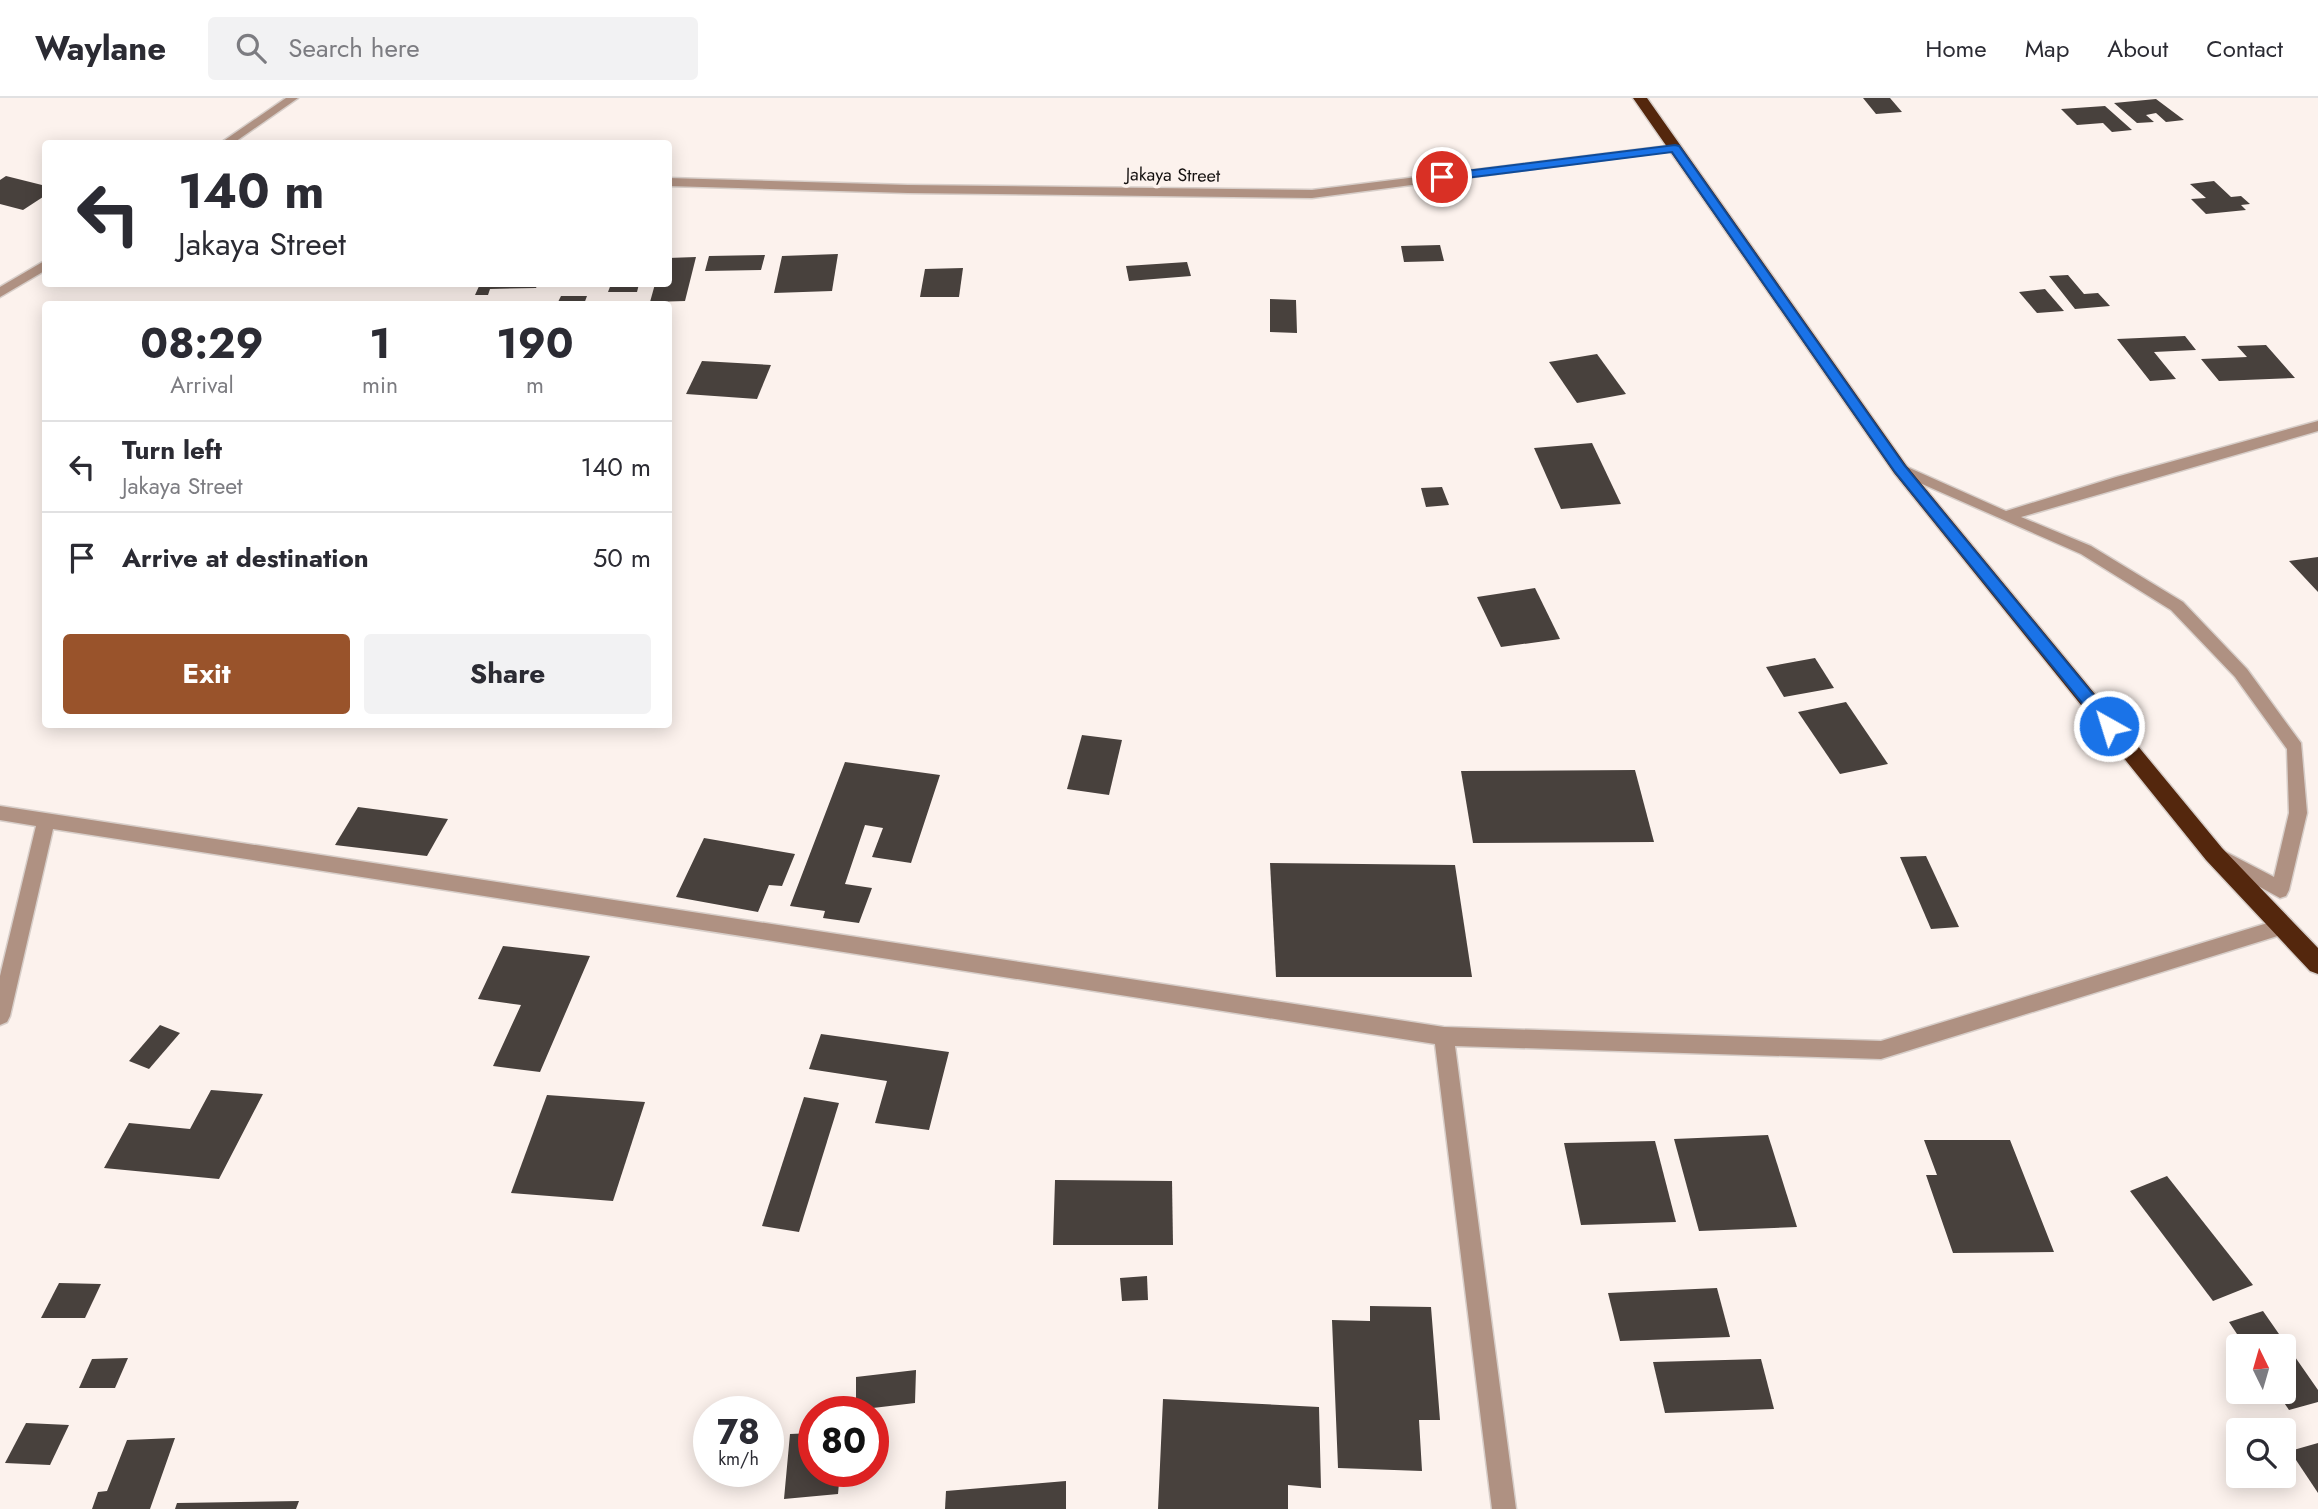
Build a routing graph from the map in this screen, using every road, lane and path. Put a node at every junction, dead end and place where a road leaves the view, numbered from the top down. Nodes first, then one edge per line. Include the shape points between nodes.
1 (293, 98) edge
2 (1640, 98) edge
3 (230, 140) edge
4 (1675, 148) junction
5 (672, 182) edge
6 (42, 267) edge
7 (42, 272) edge
8 (24, 278) junction
9 (0, 293) edge
10 (2318, 426) edge
11 (1900, 469) junction
12 (2005, 517) junction
13 (0, 813) edge
14 (46, 821) junction
15 (2214, 854) junction
16 (2284, 926) junction
17 (2318, 964) edge
18 (0, 1016) edge
19 (1444, 1037) junction
20 (1504, 1509) edge

1 - 3 street
2 - 4 highway
4 - 5 street, Jakaya Street via 1312,194
4 - 11 highway
6 - 8 street
7 - 8 street
8 - 9 street
10 - 12 street
11 - 12 street
11 - 15 highway
12 - 15 street via 2086,551 2177,606 2241,673 2295,748 2298,813 2280,890
13 - 14 street
14 - 18 street
14 - 19 street
15 - 16 highway
16 - 17 highway
16 - 19 street via 1881,1050
19 - 20 street

